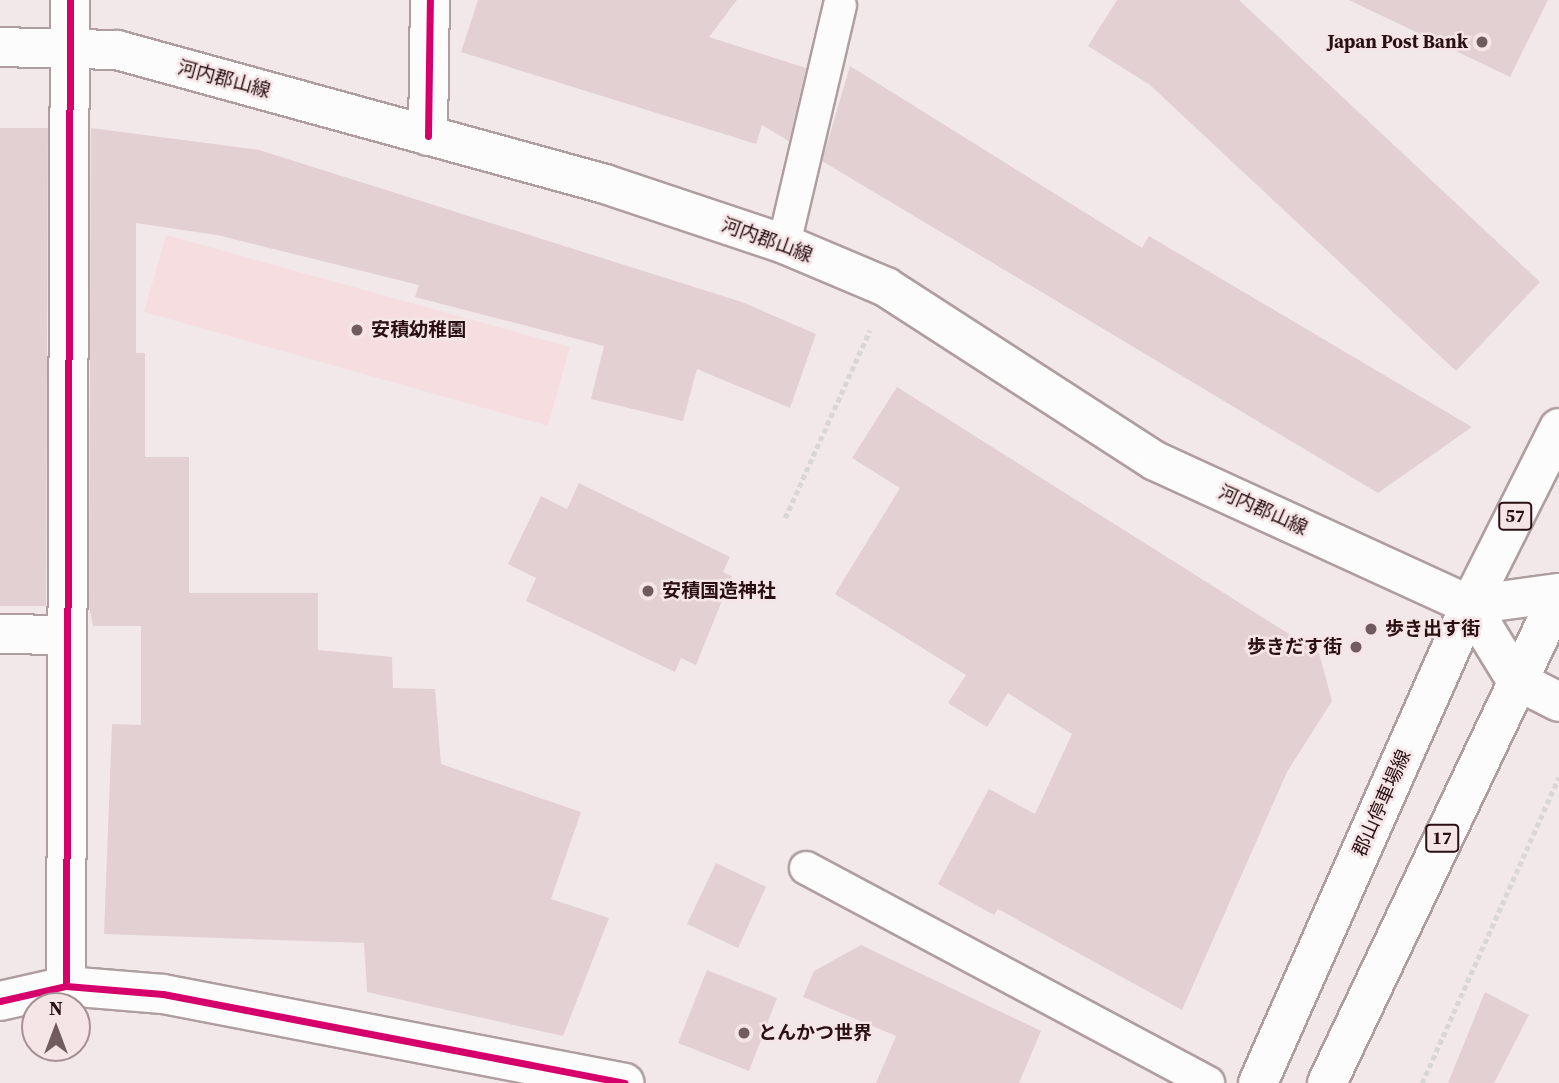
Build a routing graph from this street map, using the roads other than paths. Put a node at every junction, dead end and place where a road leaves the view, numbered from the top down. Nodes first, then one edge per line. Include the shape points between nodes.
1 (70, 0) edge
2 (430, 0) edge
3 (840, 5) dead end
4 (71, 46) junction
5 (0, 47) edge
6 (428, 136) junction
7 (784, 244) junction
8 (1559, 428) edge
9 (1559, 594) edge
10 (1470, 604) junction
11 (0, 634) edge
12 (67, 635) junction
13 (1516, 680) junction
14 (1559, 702) edge
15 (806, 868) dead end
16 (66, 986) junction
17 (0, 1001) edge
18 (605, 1081) edge
19 (1208, 1083) edge
20 (1258, 1083) edge
21 (1327, 1083) edge

1 - 4 main road
2 - 6 main road
3 - 7 lane
4 - 5 main road, 河内郡山線
4 - 6 main road, 河内郡山線 via 117,50
4 - 12 main road
6 - 7 main road, 河内郡山線 via 604,184
7 - 10 main road, 河内郡山線 via 886,287 1155,461
8 - 10 main road, 57
9 - 10 main road, 17
9 - 13 main road, 17
10 - 13 main road
10 - 20 main road, 郡山停車場線
11 - 12 main road
12 - 16 main road
13 - 14 main road
13 - 21 main road, 17
15 - 19 lane
16 - 17 main road
16 - 18 main road via 163,994

